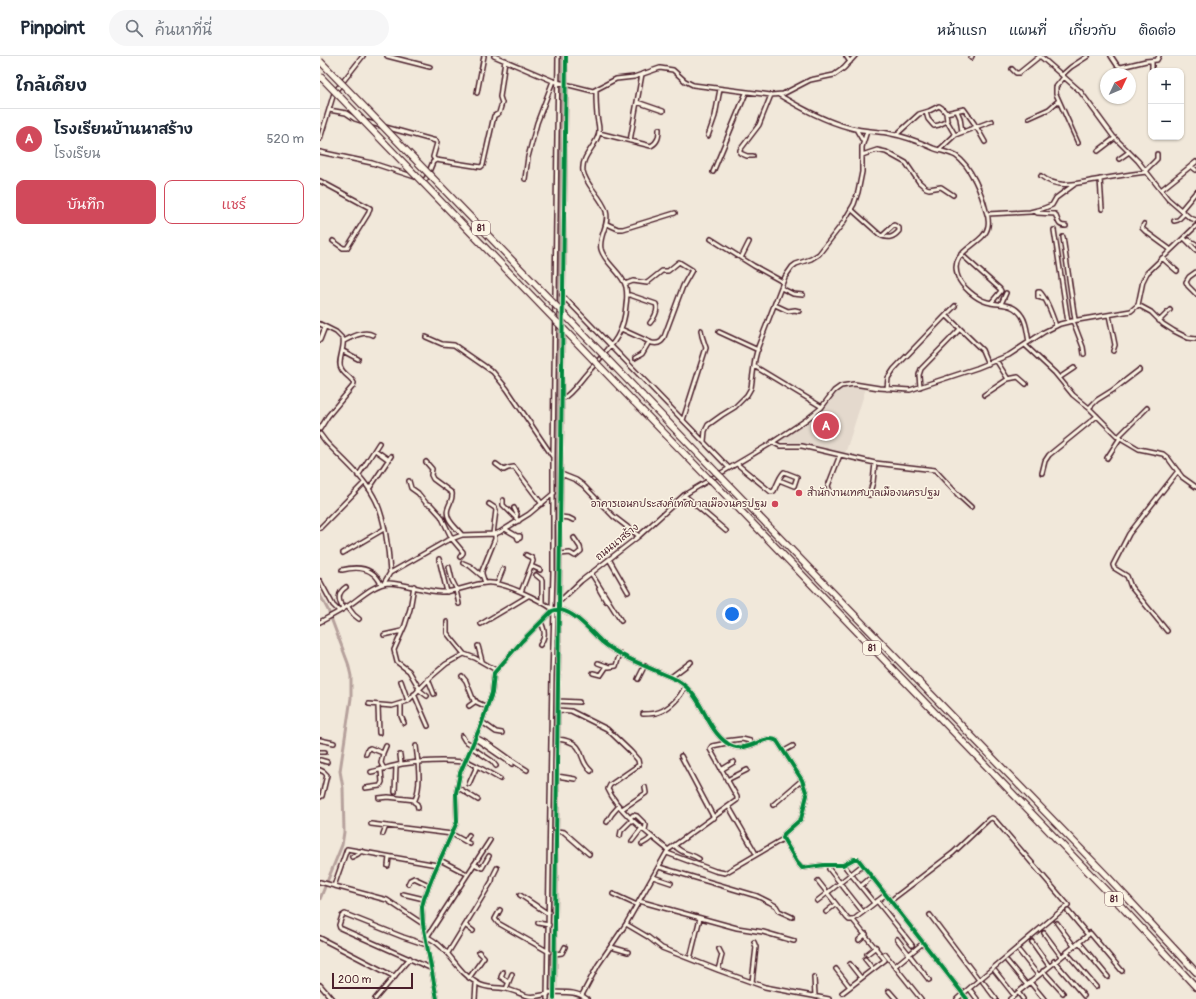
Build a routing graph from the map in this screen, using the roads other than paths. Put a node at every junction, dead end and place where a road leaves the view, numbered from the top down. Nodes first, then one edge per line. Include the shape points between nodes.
1 (363, 56) edge
2 (387, 56) edge
3 (484, 56) edge
4 (494, 56) edge
5 (558, 56) edge
6 (566, 56) edge
7 (846, 56) edge
8 (855, 56) edge
9 (1040, 56) edge
10 (1088, 56) edge
11 (1111, 56) edge
12 (1159, 56) edge
13 (504, 59) edge
14 (320, 61) edge
15 (1152, 61) junction
16 (850, 62) junction
17 (430, 67) dead end
18 (1152, 68) edge
19 (1012, 69) dead end
20 (642, 74) junction
21 (320, 76) edge
22 (1063, 76) junction
23 (553, 81) junction
24 (557, 82) junction
25 (565, 83) junction
26 (720, 89) junction
27 (596, 90) junction
28 (477, 93) dead end
29 (746, 93) junction
30 (780, 95) junction
31 (771, 96) junction
32 (1058, 101) junction
33 (637, 102) junction
34 (329, 110) junction
35 (663, 111) dead end
36 (957, 111) junction
37 (926, 112) junction
38 (946, 113) junction
39 (1029, 118) dead end
40 (947, 121) junction
41 (992, 121) dead end
42 (320, 123) edge
43 (325, 125) junction
44 (977, 127) junction
45 (659, 129) dead end
46 (856, 129) junction
47 (867, 131) junction
48 (962, 132) junction
49 (599, 133) junction
50 (896, 135) junction
51 (955, 135) junction
52 (708, 136) dead end
53 (1115, 138) junction
54 (320, 139) edge
55 (630, 141) junction
56 (863, 142) junction
57 (985, 142) dead end
58 (1078, 143) dead end
59 (939, 150) junction
60 (1098, 151) dead end
61 (320, 152) edge
62 (1129, 152) junction
63 (1157, 154) dead end
64 (862, 155) junction
65 (753, 156) dead end
66 (1118, 159) dead end
67 (434, 160) junction
68 (1196, 162) edge
69 (1193, 165) edge
70 (1196, 170) edge
71 (1146, 171) junction
72 (713, 172) dead end
73 (1041, 176) dead end
74 (526, 179) dead end
75 (1100, 179) junction
76 (320, 181) edge
77 (1076, 184) junction
78 (1162, 190) junction
79 (1196, 192) edge
80 (953, 195) dead end
81 (1192, 198) junction
82 (1196, 200) edge
83 (851, 209) junction
84 (1102, 209) dead end
85 (1181, 210) junction
86 (1035, 211) junction
87 (675, 213) dead end
88 (1185, 213) junction
89 (987, 214) junction
90 (1196, 220) edge
91 (1174, 221) dead end
92 (607, 224) junction
93 (1144, 224) dead end
94 (1066, 226) dead end
95 (1196, 226) edge
96 (1054, 230) dead end
97 (882, 236) junction
98 (1062, 237) dead end
99 (1185, 237) junction
100 (711, 239) dead end
101 (333, 241) dead end
102 (749, 242) dead end
103 (1196, 244) edge
104 (1165, 246) junction
105 (1171, 250) junction
106 (1196, 250) edge
107 (1164, 252) junction
108 (961, 254) junction
109 (741, 258) junction
110 (1162, 258) junction
111 (1177, 271) dead end
112 (1196, 272) edge
113 (783, 282) junction
114 (625, 284) junction
115 (1196, 287) edge
116 (781, 288) junction
117 (1192, 290) junction
118 (1006, 293) dead end
119 (1196, 294) edge
120 (562, 295) junction
121 (803, 295) dead end
122 (627, 296) junction
123 (1045, 299) dead end
124 (991, 303) junction
125 (1001, 304) junction
126 (775, 305) junction
127 (1138, 305) junction
128 (955, 306) dead end
129 (1170, 310) dead end
130 (799, 311) dead end
131 (946, 315) junction
132 (1109, 315) junction
133 (1164, 316) junction
134 (1156, 318) junction
135 (1074, 320) junction
136 (1159, 321) junction
137 (1068, 322) junction
138 (650, 323) dead end
139 (320, 324) edge
140 (1056, 326) junction
141 (325, 327) junction
142 (621, 329) junction
143 (960, 329) junction
144 (701, 330) dead end
145 (719, 332) dead end
146 (373, 335) dead end
147 (426, 337) dead end
148 (1196, 339) edge
149 (320, 340) edge
150 (344, 341) junction
151 (649, 342) junction
152 (1029, 342) junction
153 (1025, 345) junction
154 (612, 346) junction
155 (758, 350) junction
156 (343, 351) junction
157 (1113, 351) dead end
158 (1084, 354) dead end
159 (635, 358) dead end
160 (358, 360) dead end
161 (996, 360) junction
162 (988, 364) junction
163 (754, 366) junction
164 (1074, 368) dead end
165 (1139, 370) dead end
166 (1059, 378) junction
167 (1008, 379) junction
168 (1026, 384) dead end
169 (920, 387) junction
170 (887, 389) junction
171 (984, 395) dead end
172 (561, 400) junction
173 (822, 406) junction
174 (1089, 408) junction
175 (1146, 408) dead end
176 (1097, 416) junction
177 (683, 420) junction
178 (320, 429) edge
179 (320, 436) edge
180 (1119, 438) junction
181 (704, 441) junction
182 (772, 442) junction
183 (379, 443) dead end
184 (375, 450) junction
185 (840, 455) junction
186 (1107, 458) dead end
187 (557, 460) junction
188 (426, 462) dead end
189 (875, 463) junction
190 (496, 464) dead end
191 (737, 464) junction
192 (729, 468) junction
193 (1178, 471) junction
194 (1042, 473) dead end
195 (561, 474) junction
196 (358, 476) junction
197 (779, 480) junction
198 (409, 481) dead end
199 (364, 483) junction
200 (1196, 487) edge
201 (369, 489) junction
202 (830, 491) dead end
203 (554, 493) junction
204 (684, 495) junction
205 (869, 496) dead end
206 (503, 500) dead end
207 (489, 504) dead end
208 (542, 504) junction
209 (971, 507) dead end
210 (514, 508) dead end
211 (561, 517) junction
212 (516, 518) junction
213 (573, 520) dead end
214 (519, 521) junction
215 (320, 528) edge
216 (384, 529) junction
217 (505, 529) junction
218 (726, 531) dead end
219 (494, 534) junction
220 (462, 536) junction
221 (517, 536) dead end
222 (639, 536) junction
223 (574, 538) dead end
224 (452, 539) junction
225 (343, 553) dead end
226 (560, 554) junction
227 (526, 555) dead end
228 (460, 557) dead end
229 (439, 559) dead end
230 (609, 559) junction
231 (463, 563) dead end
232 (531, 566) junction
233 (448, 567) dead end
234 (503, 569) dead end
235 (342, 570) dead end
236 (540, 570) dead end
237 (390, 572) junction
238 (591, 573) junction
239 (536, 575) dead end
240 (482, 576) junction
241 (320, 581) edge
242 (484, 583) junction
243 (383, 584) junction
244 (497, 584) junction
245 (598, 584) junction
246 (414, 586) junction
247 (346, 587) dead end
248 (457, 590) junction
249 (447, 592) junction
250 (521, 592) junction
251 (628, 592) dead end
252 (528, 596) junction
253 (560, 601) junction
254 (606, 601) dead end
255 (459, 604) dead end
256 (542, 604) junction
257 (347, 606) junction
258 (343, 609) junction
259 (553, 609) junction
260 (559, 610) junction
261 (339, 611) junction
262 (359, 619) dead end
263 (620, 621) dead end
264 (320, 622) edge
265 (447, 622) dead end
266 (541, 622) junction
267 (481, 624) dead end
268 (402, 631) junction
269 (1167, 631) dead end
270 (384, 634) dead end
271 (540, 645) dead end
272 (478, 646) dead end
273 (620, 653) junction
274 (464, 654) junction
275 (482, 661) junction
276 (391, 662) dead end
277 (397, 662) junction
278 (691, 662) dead end
279 (598, 663) dead end
280 (645, 665) junction
281 (607, 666) junction
282 (496, 670) junction
283 (593, 673) dead end
284 (462, 676) dead end
285 (671, 677) junction
286 (428, 679) junction
287 (638, 679) dead end
288 (401, 681) dead end
289 (685, 686) junction
290 (419, 689) junction
291 (414, 694) junction
292 (434, 694) dead end
293 (427, 696) dead end
294 (408, 701) junction
295 (476, 701) junction
296 (560, 701) junction
297 (579, 702) dead end
298 (369, 704) dead end
299 (401, 704) junction
300 (378, 706) junction
301 (469, 706) dead end
302 (487, 707) junction
303 (558, 710) junction
304 (643, 714) dead end
305 (482, 722) junction
306 (404, 723) dead end
307 (428, 726) dead end
308 (380, 733) dead end
309 (502, 733) dead end
310 (462, 736) dead end
311 (475, 738) junction
312 (558, 739) junction
313 (320, 740) edge
314 (726, 742) junction
315 (334, 743) dead end
316 (752, 745) junction
317 (386, 746) dead end
318 (416, 746) dead end
319 (471, 746) junction
320 (793, 746) dead end
321 (784, 751) junction
322 (320, 752) edge
323 (325, 752) dead end
324 (383, 753) junction
325 (366, 754) dead end
326 (400, 755) dead end
327 (681, 756) dead end
328 (320, 760) edge
329 (465, 761) junction
330 (327, 762) dead end
331 (734, 762) dead end
332 (418, 763) junction
333 (401, 764) junction
334 (512, 764) dead end
335 (396, 766) junction
336 (477, 766) junction
337 (496, 766) dead end
338 (383, 769) junction
339 (320, 770) edge
340 (527, 770) dead end
341 (721, 770) junction
342 (746, 770) dead end
343 (591, 771) dead end
344 (371, 772) dead end
345 (557, 776) junction
346 (575, 778) dead end
347 (500, 779) dead end
348 (727, 780) junction
349 (802, 780) junction
350 (469, 784) dead end
351 (457, 786) junction
352 (645, 787) dead end
353 (365, 788) dead end
354 (395, 792) dead end
355 (320, 797) edge
356 (379, 798) dead end
357 (478, 800) dead end
358 (414, 801) junction
359 (773, 805) dead end
360 (414, 807) dead end
361 (621, 807) junction
362 (729, 807) junction
363 (418, 808) dead end
364 (714, 818) junction
365 (631, 819) junction
366 (607, 822) dead end
367 (371, 824) dead end
368 (386, 826) junction
369 (644, 829) junction
370 (557, 832) junction
371 (383, 834) dead end
372 (452, 834) junction
373 (469, 835) dead end
374 (620, 836) dead end
375 (652, 836) junction
376 (783, 839) junction
377 (490, 840) dead end
378 (465, 841) junction
379 (632, 842) dead end
380 (470, 844) dead end
381 (642, 844) dead end
382 (675, 846) junction
383 (361, 851) junction
384 (668, 852) junction
385 (755, 852) dead end
386 (589, 854) dead end
387 (489, 856) dead end
388 (352, 857) dead end
389 (389, 857) junction
390 (699, 859) dead end
391 (440, 860) junction
392 (474, 864) junction
393 (437, 865) junction
394 (388, 866) dead end
395 (659, 867) junction
396 (860, 867) dead end
397 (497, 868) dead end
398 (846, 868) dead end
399 (829, 869) dead end
400 (465, 873) dead end
401 (851, 874) junction
402 (653, 877) junction
403 (869, 879) dead end
404 (818, 881) dead end
405 (320, 882) edge
406 (671, 883) dead end
407 (839, 883) junction
408 (408, 884) dead end
409 (429, 884) junction
410 (333, 886) junction
411 (861, 886) junction
412 (827, 893) junction
413 (403, 894) dead end
414 (613, 894) dead end
415 (520, 895) dead end
416 (885, 895) junction
417 (424, 899) junction
418 (639, 901) junction
419 (817, 901) dead end
420 (876, 902) junction
421 (891, 902) junction
422 (836, 904) junction
423 (637, 905) junction
424 (500, 910) dead end
425 (1068, 911) dead end
426 (549, 912) junction
427 (826, 912) dead end
428 (863, 912) junction
429 (930, 915) dead end
430 (792, 917) dead end
431 (700, 918) junction
432 (854, 920) junction
433 (538, 923) dead end
434 (423, 924) junction
435 (626, 924) junction
436 (1057, 924) dead end
437 (465, 925) junction
438 (549, 926) junction
439 (473, 932) dead end
440 (1044, 933) dead end
441 (866, 934) junction
442 (1088, 935) junction
443 (426, 937) junction
444 (320, 938) edge
445 (897, 939) dead end
446 (859, 940) dead end
447 (794, 941) dead end
448 (754, 942) dead end
449 (1032, 942) dead end
450 (1079, 942) junction
451 (923, 943) junction
452 (427, 945) junction
453 (912, 945) dead end
454 (1074, 946) junction
455 (565, 947) dead end
456 (611, 947) junction
457 (876, 947) junction
458 (719, 949) dead end
459 (1019, 951) dead end
460 (479, 952) dead end
461 (549, 952) junction
462 (628, 952) dead end
463 (1066, 952) junction
464 (448, 953) junction
465 (555, 954) junction
466 (866, 954) dead end
467 (886, 954) dead end
468 (909, 955) junction
469 (1061, 956) junction
470 (410, 958) junction
471 (690, 959) junction
472 (865, 959) dead end
473 (1007, 961) dead end
474 (1054, 962) junction
475 (850, 964) dead end
476 (895, 966) junction
477 (1049, 966) junction
478 (430, 968) junction
479 (836, 969) dead end
480 (873, 969) junction
481 (718, 970) junction
482 (994, 971) dead end
483 (1043, 971) junction
484 (1122, 971) dead end
485 (503, 972) dead end
486 (1196, 972) edge
487 (512, 974) dead end
488 (1038, 975) junction
489 (395, 977) junction
490 (814, 977) dead end
491 (1108, 977) dead end
492 (469, 978) junction
493 (861, 978) junction
494 (928, 980) dead end
495 (979, 980) junction
496 (508, 982) junction
497 (752, 982) junction
498 (983, 982) dead end
499 (476, 983) junction
500 (1028, 984) junction
501 (320, 985) edge
502 (850, 987) junction
503 (1096, 987) dead end
504 (1196, 987) edge
505 (506, 989) junction
506 (889, 990) dead end
507 (554, 992) junction
508 (971, 992) dead end
509 (1018, 992) junction
510 (548, 993) junction
511 (1063, 993) dead end
512 (842, 994) dead end
513 (963, 994) junction
514 (582, 995) junction
515 (1014, 995) junction
516 (815, 996) junction
517 (1084, 996) dead end
518 (332, 999) edge
519 (375, 999) edge
520 (437, 999) edge
521 (475, 999) edge
522 (547, 999) edge
523 (554, 999) edge
524 (587, 999) edge
525 (829, 999) edge
526 (896, 999) edge
527 (921, 999) edge
528 (957, 999) edge
529 (967, 999) edge
530 (976, 999) edge
531 (996, 999) edge
532 (1010, 999) edge
533 (1023, 999) edge
534 (1044, 999) edge

1 - 34 street via 337,89
2 - 17 street
3 - 28 street
4 - 13 street
5 - 24 street
6 - 25 street
7 - 16 street
8 - 16 street
9 - 19 street via 1019,73
9 - 22 street
10 - 22 street via 1071,67
11 - 15 street via 1121,67
12 - 15 street via 1157,60
13 - 23 street
13 - 67 street via 500,97 502,103 499,113 494,116 483,165 481,167
14 - 486 highway, 81, bridge via 1128,898
15 - 18 street
16 - 30 street via 834,75 810,80
20 - 26 street via 669,68 688,83
20 - 27 street via 616,79
20 - 33 street
21 - 504 highway, 81, bridge
22 - 32 street via 1056,87
22 - 53 street via 1084,96
23 - 24 street
23 - 74 street via 537,123 528,157
24 - 25 street
24 - 187 street
25 - 27 street
25 - 120 street
26 - 29 street
26 - 52 street
27 - 49 street
29 - 31 street
29 - 72 street
30 - 31 street
30 - 46 street via 810,112
31 - 65 street via 759,125 740,150 740,153
32 - 39 street via 1049,109
32 - 58 street
33 - 35 street
33 - 55 street
34 - 43 street
34 - 67 street via 342,111 355,119 436,141
36 - 38 street
36 - 44 street via 966,110
36 - 48 street
37 - 38 street via 939,106
37 - 40 street via 934,126
37 - 50 street via 919,114
38 - 40 street
40 - 51 street
41 - 44 street
42 - 43 street
43 - 54 street
44 - 48 street
44 - 57 street
45 - 55 street via 659,136 651,146
46 - 47 street
46 - 56 street
47 - 50 street
47 - 56 street
48 - 51 street
49 - 55 street
49 - 92 street via 585,159 583,170 604,206
50 - 59 street
51 - 59 street
53 - 60 street
53 - 62 street
56 - 64 street
59 - 89 street via 956,156 963,164 978,187
61 - 67 street via 390,168 423,180 426,179
62 - 66 street
62 - 71 street
63 - 71 street via 1158,159
64 - 80 street via 877,150 886,152 906,163 926,188 941,187
64 - 83 street via 861,180
68 - 69 street
69 - 70 street
69 - 78 street
71 - 75 street
71 - 78 street
73 - 77 street via 1050,182
75 - 77 street
75 - 84 street
76 - 101 street via 370,208 347,248
77 - 86 street via 1058,197 1052,205
78 - 85 street
79 - 81 street
81 - 82 street
81 - 85 street
83 - 97 street
83 - 113 street via 841,227 819,254 792,267
85 - 88 street
86 - 89 street
86 - 94 street via 1055,214 1059,224
87 - 92 street via 623,229
88 - 90 street
88 - 91 street
89 - 108 street via 986,231
92 - 114 street via 601,251
93 - 104 street via 1142,228
95 - 99 street
96 - 137 street
97 - 97 street via 894,226 899,228 899,232 894,236
98 - 135 street
99 - 103 street
99 - 105 street
99 - 106 street
100 - 109 street
102 - 109 street
104 - 105 street
104 - 107 street
105 - 107 street
107 - 110 street
108 - 124 street via 956,270 960,281 978,297
108 - 124 street via 1000,289
109 - 113 street
110 - 111 street
110 - 127 street via 1144,278
112 - 117 street via 1188,277 1186,282
113 - 116 street
114 - 122 street
114 - 151 street via 633,281 647,283 679,262 692,270 683,286 663,340
115 - 117 street
116 - 121 street via 793,294
116 - 126 street
117 - 119 street
118 - 125 street
120 - 154 street
120 - 172 street
122 - 138 street via 656,304 655,317
122 - 142 street
123 - 140 street
124 - 125 street
125 - 152 street via 1013,307 1022,316
126 - 130 street via 788,311
126 - 155 street
127 - 132 street via 1129,312
127 - 134 street
128 - 131 street
129 - 133 street
131 - 143 street
131 - 170 street via 894,369 888,378
132 - 135 street
132 - 157 street via 1115,345
133 - 134 street
133 - 136 street
134 - 136 street
135 - 137 street
135 - 158 street
136 - 148 street via 1188,338
137 - 140 street
139 - 141 street
140 - 152 street
141 - 149 street
141 - 150 street via 341,336
142 - 151 street
142 - 154 street
143 - 162 street via 982,350
143 - 169 street via 921,369
144 - 177 street via 706,348
145 - 155 street
146 - 150 street via 358,334
147 - 187 street via 442,344 454,345 493,372
150 - 156 street
151 - 159 street via 642,354
152 - 153 street
153 - 161 street
153 - 166 street
154 - 172 street via 574,391
154 - 177 street
155 - 163 street
156 - 160 street
156 - 178 street via 341,369 354,383
161 - 162 street
161 - 167 street
162 - 169 street
163 - 173 street
163 - 181 street via 751,388 747,395 735,407 708,425
164 - 166 street
165 - 174 street
166 - 174 street via 1073,395
167 - 168 street via 1018,377
167 - 171 street
169 - 170 street via 910,390
170 - 173 street, ถนนนาสร้าง via 844,384 834,391
172 - 187 street
173 - 182 street, ถนนนาสร้าง via 813,415
174 - 176 street
175 - 180 street
176 - 180 street
176 - 194 street via 1049,455
177 - 181 street
179 - 196 street
180 - 186 street
180 - 193 street via 1144,451 1163,454
181 - 192 street
182 - 185 street via 780,446 802,446
182 - 191 street, ถนนนาสร้าง
183 - 184 street
184 - 196 street
184 - 201 street via 390,458
185 - 189 street
185 - 202 street via 829,484
187 - 195 street
187 - 203 street
188 - 220 street via 432,469 433,479 452,493 447,517
189 - 205 street
189 - 209 street via 936,471
190 - 208 street via 504,470 514,467
191 - 192 street, ถนนนาสร้าง
191 - 197 street via 771,492
192 - 204 street, ถนนนาสร้าง
193 - 200 street via 1185,480
193 - 269 street via 1129,534 1113,565 1128,578 1131,587
195 - 211 street
195 - 222 street via 583,485 613,516
196 - 199 street
197 - 197 street via 784,472 797,477 794,486
198 - 224 street via 411,488 441,516
199 - 201 street
199 - 215 street
201 - 216 street via 377,502
203 - 208 street
203 - 259 street
204 - 218 street
204 - 222 street, ถนนนาสร้าง
206 - 212 street via 503,505
207 - 219 street via 496,510
208 - 214 street
210 - 212 street
211 - 213 street
211 - 226 street
212 - 214 street
214 - 217 street
216 - 225 street
216 - 237 street
217 - 219 street
217 - 221 street
219 - 220 street
219 - 240 street via 495,539 483,566
220 - 224 street
222 - 230 street, ถนนนาสร้าง
223 - 226 street via 580,547 579,553 575,556 570,553
224 - 228 street via 463,552
224 - 237 street
226 - 253 street
227 - 232 street via 533,559
229 - 249 street
230 - 238 street, ถนนนาสร้าง
230 - 251 street
231 - 240 street
232 - 236 street
232 - 250 street
233 - 248 street
234 - 244 street
235 - 243 street via 358,567 365,569
237 - 243 street
238 - 245 street
238 - 253 street, ถนนนาสร้าง
239 - 256 street via 542,580
240 - 242 street
241 - 261 street
242 - 244 street
242 - 248 street
243 - 246 street
243 - 257 street
244 - 250 street
245 - 254 street
245 - 263 street
246 - 249 street
246 - 268 street via 410,609
247 - 258 street via 339,595
248 - 249 street
248 - 255 street
250 - 252 street
252 - 256 street
252 - 267 street
253 - 260 street
256 - 259 street
257 - 258 street
257 - 262 street
258 - 261 street
259 - 260 street
259 - 266 street
259 - 426 street
260 - 273 street via 571,613 608,646
260 - 296 street
261 - 264 street
265 - 274 street via 447,632
266 - 271 street via 545,633
266 - 282 street
268 - 270 street
268 - 277 street via 394,650
272 - 275 street
273 - 280 street
273 - 281 street via 616,666
274 - 275 street
274 - 286 street via 446,664
275 - 282 street
276 - 277 street
277 - 290 street via 409,671
278 - 285 street
279 - 281 street
280 - 285 street
280 - 287 street
281 - 283 street via 601,675
282 - 302 street via 492,677 492,693
284 - 295 street
285 - 289 street
286 - 290 street
286 - 292 street
288 - 294 street
289 - 304 street via 678,698 662,710
289 - 314 street via 695,696 714,729
290 - 291 street
290 - 293 street
291 - 294 street
291 - 307 street
294 - 299 street
295 - 301 street
295 - 302 street
296 - 297 street
296 - 303 street
298 - 300 street
299 - 300 street
299 - 306 street
300 - 308 street
302 - 305 street
303 - 312 street
303 - 361 street via 571,711 607,729 638,760 639,765 608,789
305 - 309 street via 496,732
305 - 311 street
310 - 319 street
311 - 319 street
311 - 334 street
311 - 340 street
312 - 343 street via 575,744
312 - 345 street
313 - 315 street
314 - 316 street via 740,748
314 - 316 street via 742,739 750,741
314 - 341 street via 710,749
316 - 321 street via 774,739
317 - 324 street
318 - 332 street
319 - 329 street
319 - 337 street
320 - 321 street
321 - 349 street
322 - 323 street
324 - 325 street via 370,748
324 - 338 street
326 - 333 street
327 - 364 street
328 - 330 street
329 - 332 street
329 - 336 street
329 - 351 street
331 - 341 street
332 - 333 street
332 - 358 street via 418,783
333 - 335 street
335 - 338 street
335 - 354 street
336 - 347 street
336 - 350 street
338 - 344 street
338 - 353 street via 380,786
339 - 355 street via 327,775
341 - 348 street
342 - 348 street
345 - 346 street
345 - 370 street
348 - 362 street via 737,797
349 - 359 street
349 - 376 street via 807,795 801,819 784,834
351 - 357 street
351 - 372 street via 457,822
352 - 361 street via 646,793
356 - 358 street
358 - 360 street
358 - 363 street
361 - 365 street
361 - 366 street
362 - 364 street
362 - 385 street
364 - 382 street
365 - 369 street
365 - 369 street via 633,815 637,816 645,823
365 - 374 street via 622,829
367 - 368 street
368 - 371 street
368 - 372 street
369 - 375 street
369 - 379 street
370 - 386 street via 564,832
370 - 465 street
372 - 378 street
372 - 391 street
373 - 378 street
375 - 381 street
375 - 384 street
376 - 384 street via 725,873
376 - 416 street via 802,868 843,865 857,859
377 - 392 street
378 - 380 street
382 - 384 street
382 - 390 street via 684,854
383 - 388 street
383 - 389 street
383 - 410 street via 346,850
384 - 395 street
387 - 392 street via 482,868
389 - 393 street
389 - 394 street
391 - 393 street
391 - 400 street
392 - 443 street
393 - 409 street
395 - 402 street
395 - 430 street via 757,896 776,906 779,912
396 - 401 street
397 - 437 street via 492,881
398 - 401 street
399 - 407 street
401 - 407 street
401 - 411 street
402 - 406 street
402 - 418 street
403 - 411 street
404 - 412 street
405 - 410 street
407 - 412 street
407 - 428 street
408 - 409 street via 414,878
409 - 417 street
410 - 434 street via 387,900
411 - 420 street
412 - 419 street
412 - 422 street
413 - 417 street
414 - 423 street
415 - 426 street
416 - 420 street
416 - 421 street
417 - 434 street
418 - 423 street
418 - 431 street
420 - 428 street
420 - 453 street
421 - 451 street
421 - 495 street via 953,853 991,818 995,820 1068,905
422 - 427 street
422 - 432 street via 849,920
423 - 435 street
424 - 461 street via 496,919 498,923
425 - 442 street
426 - 438 street
428 - 432 street
429 - 495 street
431 - 447 street
431 - 471 street
432 - 441 street
433 - 438 street
434 - 443 street
435 - 456 street
435 - 471 street via 662,948
436 - 454 street
437 - 439 street
437 - 464 street
438 - 461 street
440 - 469 street
441 - 446 street
441 - 457 street
442 - 450 street
442 - 484 street via 1090,933
443 - 452 street
443 - 464 street via 440,944
444 - 489 street
445 - 468 street
448 - 497 street via 756,947
449 - 477 street
450 - 454 street
450 - 491 street
451 - 468 street
451 - 513 street
452 - 470 street via 346,914 342,916 340,928
452 - 478 street
454 - 463 street
455 - 465 street via 562,953
456 - 462 street
456 - 514 street
457 - 466 street
457 - 480 street via 885,960
458 - 481 street via 722,954
459 - 488 street
460 - 492 street via 484,957
461 - 510 street
463 - 469 street
463 - 503 street
464 - 492 street
465 - 507 street
467 - 476 street
468 - 476 street
468 - 494 street
469 - 474 street
470 - 478 street
470 - 489 street
471 - 481 street
472 - 480 street
473 - 500 street
474 - 477 street
474 - 517 street
475 - 493 street
476 - 527 street
477 - 483 street
478 - 520 street
479 - 502 street
480 - 493 street
481 - 497 street
482 - 515 street
483 - 488 street
483 - 511 street
485 - 496 street via 502,979
487 - 496 street
488 - 500 street
489 - 519 street
490 - 516 street
492 - 499 street
493 - 502 street
495 - 513 street
496 - 505 street
497 - 516 street via 774,989
498 - 531 street
499 - 505 street via 490,988
499 - 521 street
500 - 509 street
500 - 534 street
501 - 518 street
502 - 512 street
505 - 510 street via 527,997 538,997
506 - 526 street
507 - 510 street
507 - 514 street
507 - 523 street
508 - 530 street
509 - 515 street
509 - 533 street
510 - 522 street
513 - 528 street
513 - 529 street
514 - 524 street
515 - 532 street
516 - 525 street

